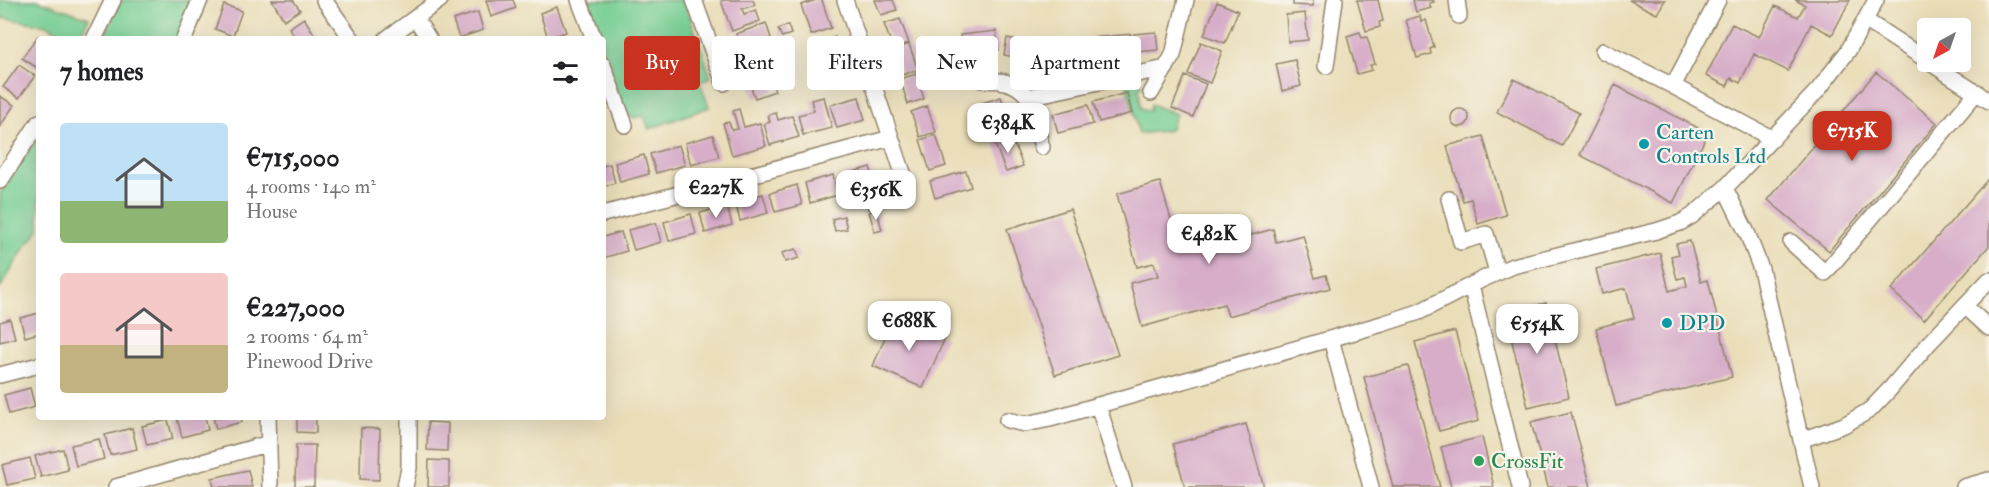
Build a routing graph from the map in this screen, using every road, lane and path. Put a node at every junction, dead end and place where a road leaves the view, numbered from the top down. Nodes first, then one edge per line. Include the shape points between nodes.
1 (113, 0) edge
2 (200, 0) edge
3 (324, 0) edge
4 (440, 0) edge
5 (579, 0) edge
6 (694, 0) edge
7 (845, 0) edge
8 (1186, 0) edge
9 (1335, 0) edge
10 (1457, 0) edge
11 (1718, 0) edge
12 (1876, 0) edge
13 (1459, 16) dead end
14 (416, 18) junction
15 (1865, 20) junction
16 (95, 36) edge
17 (185, 36) edge
18 (350, 36) edge
19 (390, 36) edge
20 (427, 36) edge
21 (593, 36) edge
22 (712, 50) edge
23 (1603, 51) dead end
24 (1917, 54) edge
25 (1326, 66) dead end
26 (1166, 68) junction
27 (1945, 72) edge
28 (606, 73) edge
29 (998, 81) edge
30 (1673, 86) junction
31 (1151, 93) dead end
32 (1028, 97) junction
33 (1983, 97) edge
34 (625, 125) dead end
35 (36, 127) edge
36 (891, 138) junction
37 (1773, 138) junction
38 (1042, 147) dead end
39 (904, 180) dead end
40 (0, 181) edge
41 (1725, 188) junction
42 (1449, 199) dead end
43 (606, 212) edge
44 (1791, 243) dead end
45 (1497, 272) junction
46 (1989, 280) edge
47 (1471, 285) junction
48 (1965, 306) junction
49 (1989, 328) edge
50 (1331, 339) junction
51 (36, 366) edge
52 (0, 375) edge
53 (1098, 405) junction
54 (268, 420) edge
55 (409, 420) edge
56 (1007, 420) dead end
57 (1801, 440) junction
58 (270, 443) junction
59 (1989, 480) edge
60 (116, 487) edge
61 (270, 487) edge
62 (405, 487) edge
63 (1124, 487) edge
64 (1371, 487) edge
65 (1520, 487) edge
66 (1812, 487) edge
67 (1964, 487) edge

1 - 16 street
2 - 17 street
3 - 18 street
4 - 14 street
5 - 21 street
6 - 22 street
7 - 36 street
8 - 26 street via 1176,47
9 - 25 street
10 - 13 street
11 - 30 street
12 - 15 street
14 - 19 street
14 - 20 street
15 - 24 street
15 - 37 street via 1830,75
23 - 30 street
26 - 31 street
26 - 32 street
27 - 33 street
28 - 34 street
29 - 32 street via 1007,82
30 - 37 street
32 - 38 street
33 - 44 street via 1825,273
35 - 40 street
36 - 39 street
36 - 43 street
37 - 41 street
41 - 45 street via 1692,216 1669,227
41 - 57 street via 1761,268
42 - 45 street via 1461,242 1486,234
45 - 47 street
46 - 48 street
47 - 50 street via 1419,312
47 - 65 street
48 - 49 street
48 - 57 street via 1870,410 1844,425
50 - 53 street
50 - 64 street
51 - 52 street
53 - 56 street via 1032,424
53 - 63 street
54 - 58 street
55 - 62 street
57 - 66 street
58 - 60 street
58 - 61 street
59 - 67 street

